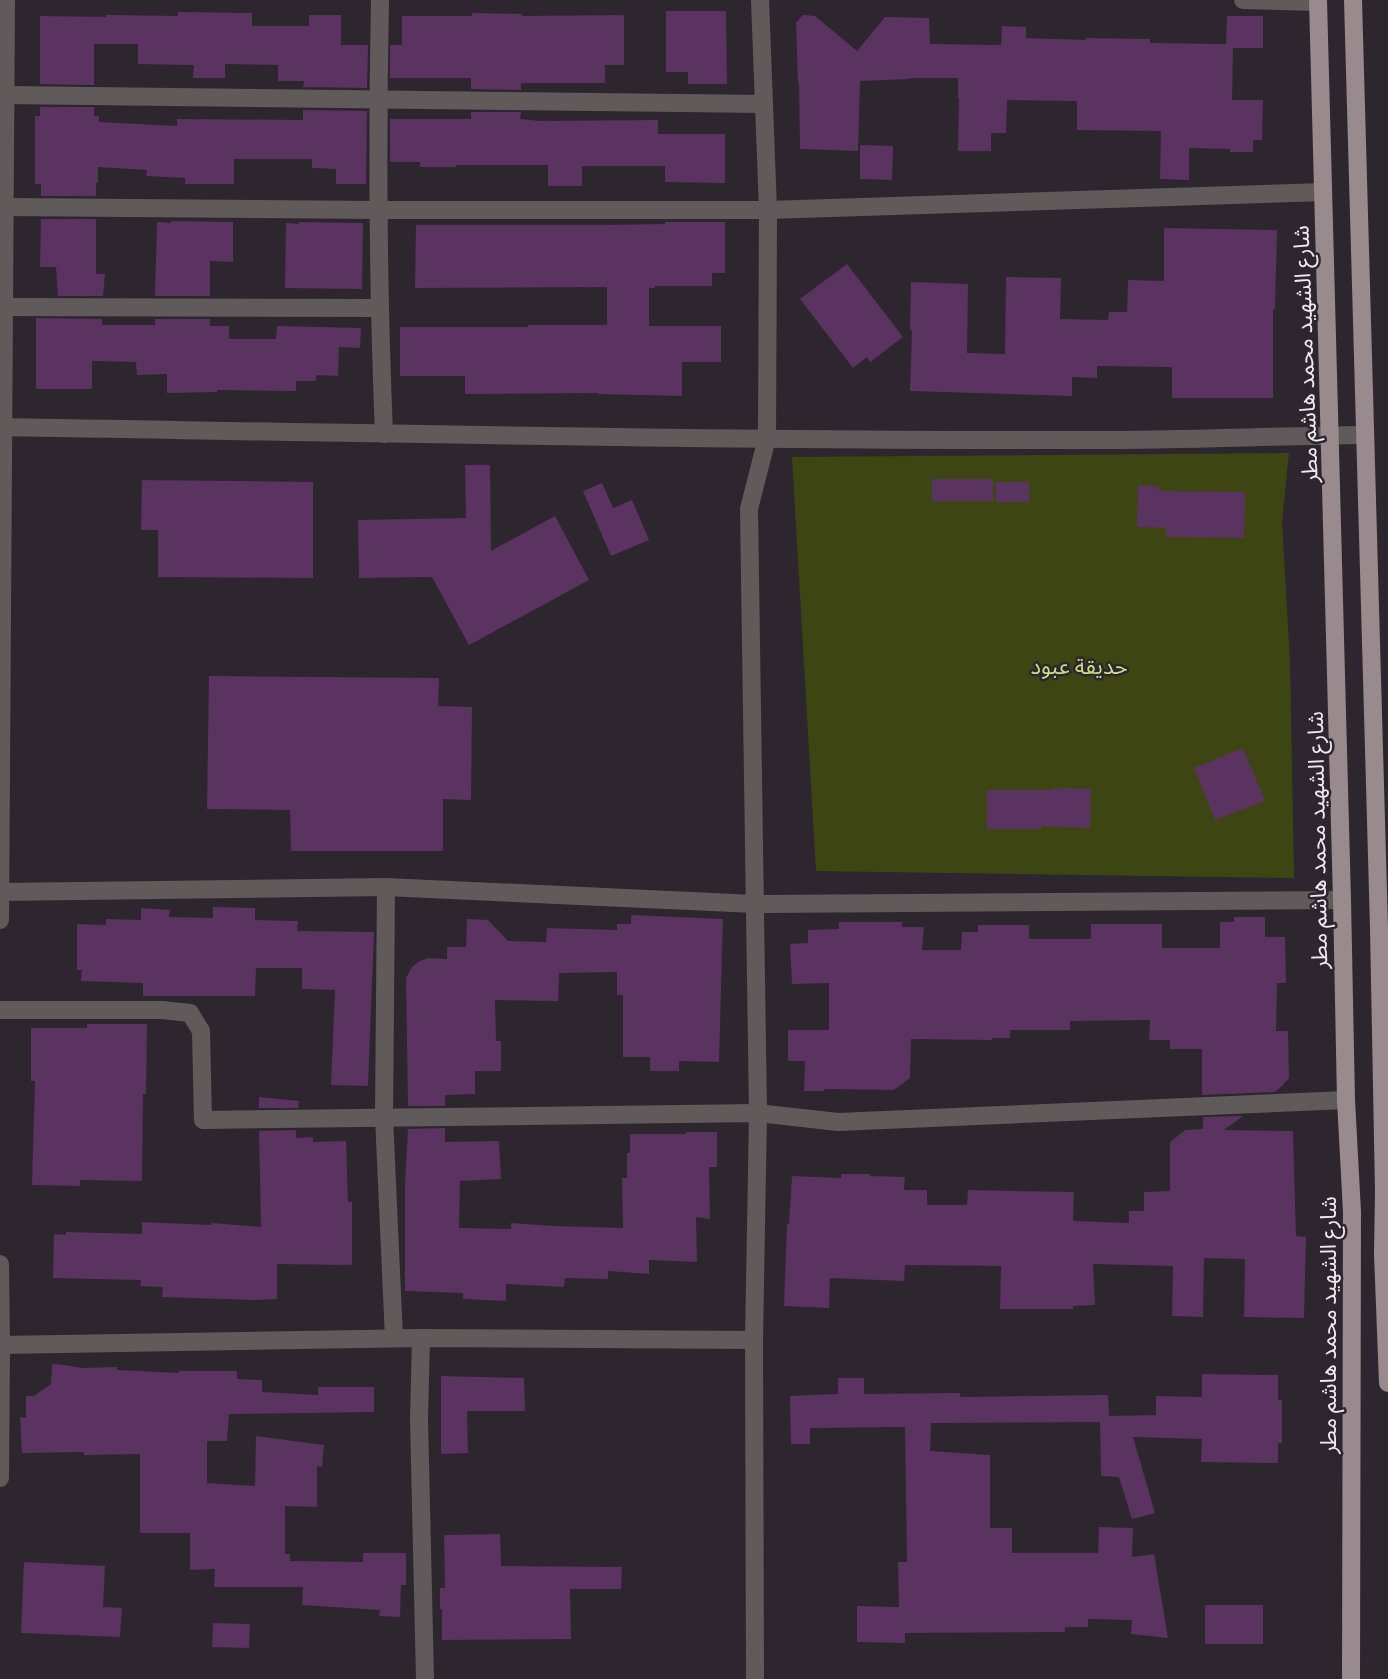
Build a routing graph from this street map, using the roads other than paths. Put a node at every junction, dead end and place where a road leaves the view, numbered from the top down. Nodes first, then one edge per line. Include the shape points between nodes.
1 (6, 0) edge
2 (380, 0) edge
3 (760, 0) edge
4 (1243, 0) edge
5 (1353, 0) edge
6 (1318, 1) edge
7 (5, 95) junction
8 (378, 99) junction
9 (764, 104) junction
10 (1323, 192) junction
11 (4, 207) junction
12 (378, 210) junction
13 (768, 210) junction
14 (3, 307) junction
15 (379, 308) junction
16 (1, 427) edge
17 (384, 434) junction
18 (1330, 435) junction
19 (1365, 435) junction
20 (767, 438) junction
21 (386, 887) junction
22 (0, 892) edge
23 (1342, 900) junction
24 (755, 904) junction
25 (0, 920) edge
26 (0, 1010) edge
27 (1346, 1100) junction
28 (758, 1113) junction
29 (384, 1117) junction
30 (0, 1264) edge
31 (394, 1338) junction
32 (421, 1338) junction
33 (754, 1340) junction
34 (1, 1345) edge
35 (1388, 1383) edge
36 (0, 1478) edge
37 (425, 1679) edge
38 (755, 1679) edge
39 (1351, 1679) edge

1 - 7 street
2 - 8 street
3 - 9 street
4 - 6 street
5 - 19 main road
6 - 10 main road, شارع الشهيد محمد هاشم مطر
7 - 8 street
7 - 11 street
8 - 9 street
8 - 12 street
9 - 13 street
10 - 13 street
10 - 18 main road, شارع الشهيد محمد هاشم مطر
11 - 12 street
11 - 14 street
12 - 13 street
12 - 15 street
13 - 20 street
14 - 15 street
14 - 16 street
15 - 17 street
16 - 17 street
16 - 22 street
17 - 20 street
18 - 19 street
18 - 20 street via 1093,440
18 - 23 main road, شارع الشهيد محمد هاشم مطر
19 - 35 main road
20 - 24 street via 749,509
21 - 22 street
21 - 24 street
21 - 29 street
22 - 25 street
23 - 24 street
23 - 27 main road, شارع الشهيد محمد هاشم مطر
24 - 28 street
26 - 29 street via 190,1013 201,1031 203,1120
27 - 28 street via 838,1122
27 - 39 main road, شارع الشهيد محمد هاشم مطر via 1352,1212
28 - 29 street
28 - 33 street
29 - 31 street
30 - 34 street
31 - 32 street
31 - 34 street
32 - 33 street
32 - 37 street via 418,1419
33 - 38 street
34 - 36 street

